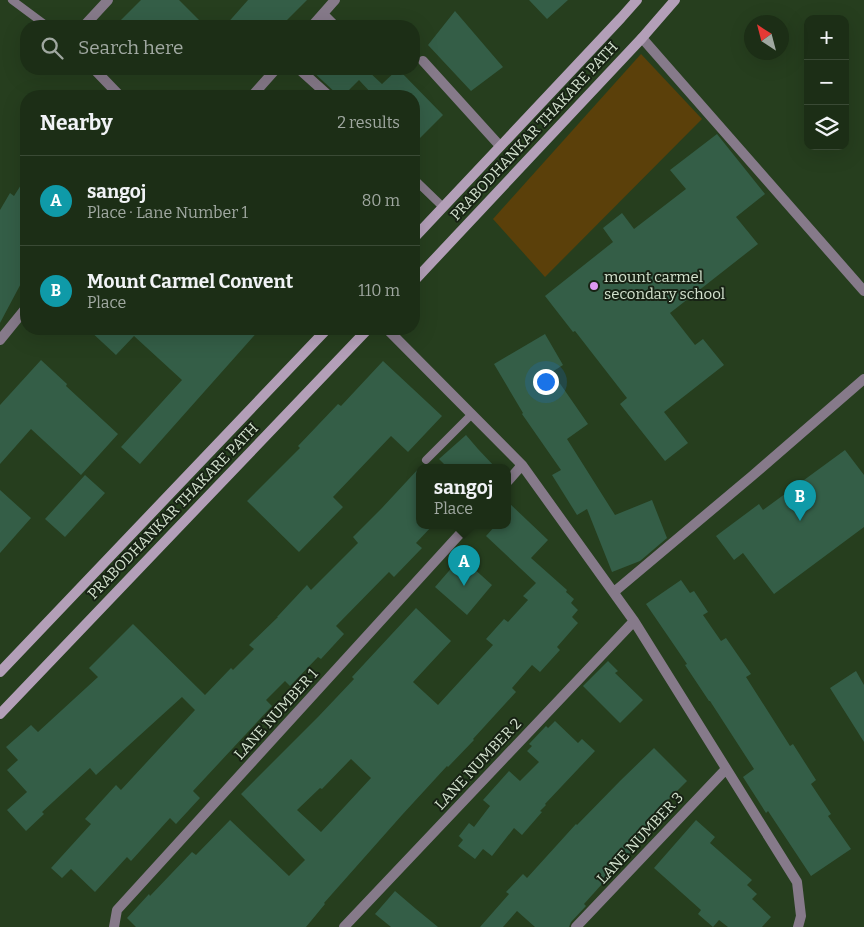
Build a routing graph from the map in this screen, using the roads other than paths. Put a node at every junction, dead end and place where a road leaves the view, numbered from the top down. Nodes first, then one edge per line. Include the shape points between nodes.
1 (12, 0) edge
2 (108, 0) edge
3 (335, 0) edge
4 (637, 0) edge
5 (675, 0) edge
6 (323, 14) junction
7 (39, 20) edge
8 (90, 20) edge
9 (318, 20) edge
10 (328, 20) edge
11 (642, 38) junction
12 (423, 61) dead end
13 (100, 75) edge
14 (271, 75) edge
15 (306, 75) edge
16 (114, 90) edge
17 (257, 90) edge
18 (323, 90) edge
19 (500, 146) junction
20 (420, 185) edge
21 (444, 207) junction
22 (420, 229) edge
23 (420, 274) edge
24 (864, 291) edge
25 (20, 315) edge
26 (321, 335) edge
27 (362, 335) edge
28 (393, 335) edge
29 (0, 340) edge
30 (864, 380) edge
31 (472, 414) junction
32 (426, 460) dead end
33 (522, 465) junction
34 (511, 478) edge
35 (464, 529) edge
36 (614, 592) junction
37 (634, 621) junction
38 (0, 672) edge
39 (0, 714) edge
40 (726, 769) junction
41 (114, 927) edge
42 (344, 927) edge
43 (576, 927) edge
44 (798, 927) edge

1 - 7 lane
2 - 8 street
3 - 6 street
4 - 19 main road, PRABODHANKAR THAKARE PATH
5 - 11 main road, PRABODHANKAR THAKARE PATH
6 - 9 street
6 - 10 street
11 - 23 main road, PRABODHANKAR THAKARE PATH
11 - 24 street
12 - 19 street
13 - 16 street
14 - 17 street
15 - 18 street
19 - 21 main road, PRABODHANKAR THAKARE PATH
20 - 21 lane
21 - 22 main road, PRABODHANKAR THAKARE PATH
25 - 29 street
26 - 38 main road, PRABODHANKAR THAKARE PATH
27 - 39 main road, PRABODHANKAR THAKARE PATH
28 - 31 street
30 - 36 street
31 - 32 lane
31 - 33 street
33 - 34 street
33 - 36 street
35 - 41 street, LANE NUMBER 1 via 117,910
36 - 37 street
37 - 40 street
37 - 42 street, LANE NUMBER 2
40 - 43 street, LANE NUMBER 3
40 - 44 street via 796,882 801,916

